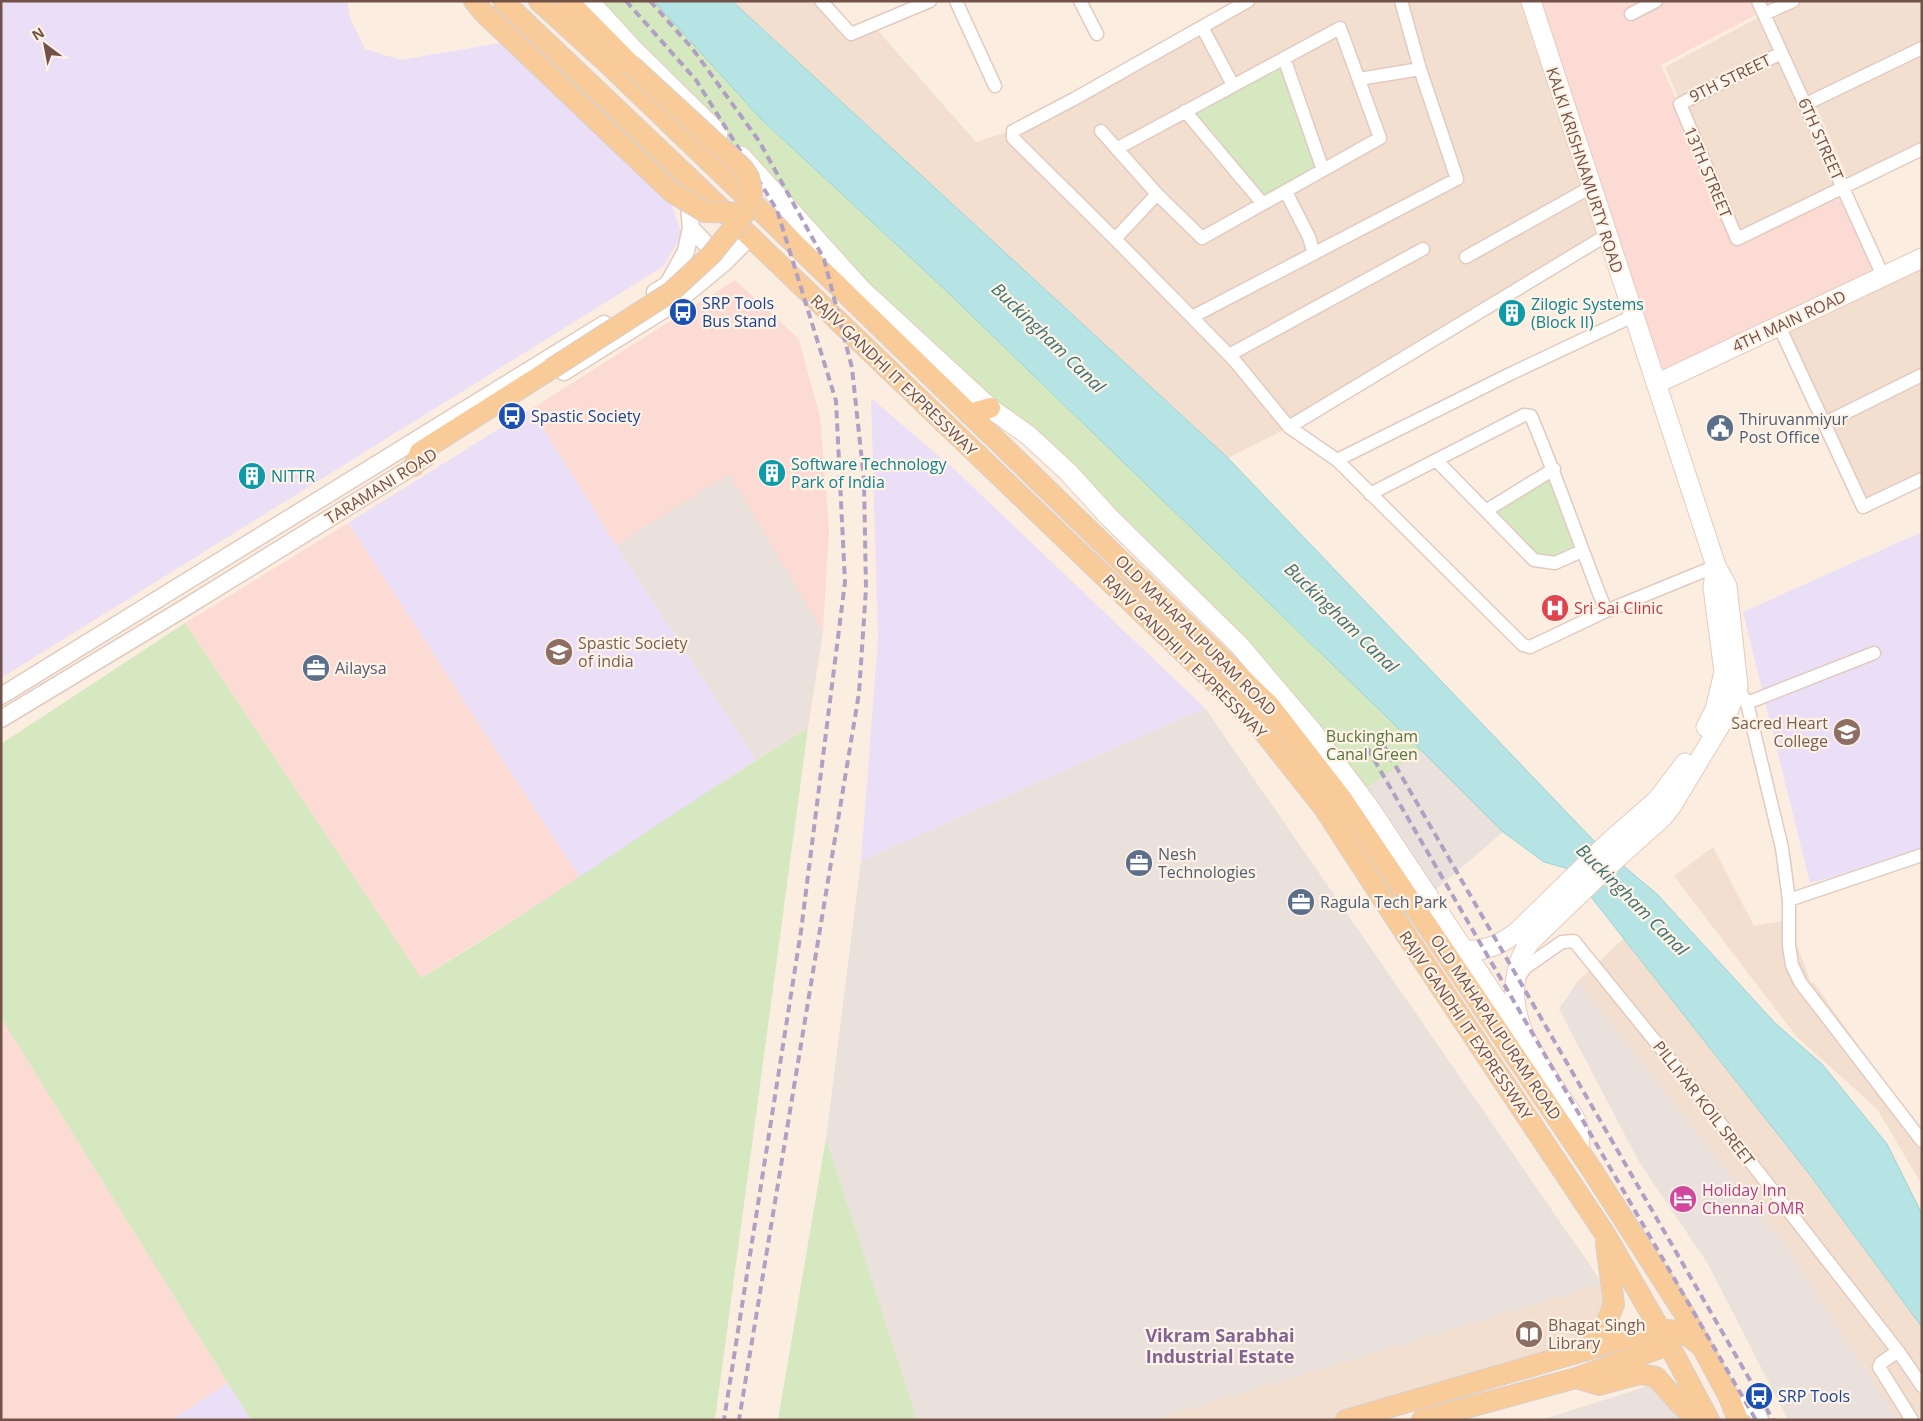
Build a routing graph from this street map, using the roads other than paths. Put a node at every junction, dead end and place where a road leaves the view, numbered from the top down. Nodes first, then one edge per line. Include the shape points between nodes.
1 (474, 1) edge
2 (503, 1) edge
3 (539, 1) edge
4 (568, 1) edge
5 (589, 1) edge
6 (821, 1) edge
7 (930, 1) edge
8 (956, 1) edge
9 (1080, 1) edge
10 (1248, 1) edge
11 (1402, 1) edge
12 (1530, 1) edge
13 (1656, 1) edge
14 (1758, 1) edge
15 (1793, 1) edge
16 (1631, 14) dead end
17 (1764, 14) junction
18 (1202, 27) junction
19 (1097, 34) dead end
20 (1922, 48) edge
21 (1782, 53) junction
22 (1284, 58) junction
23 (1420, 69) junction
24 (1359, 79) junction
25 (1233, 85) junction
26 (995, 86) dead end
27 (1680, 104) joint
28 (1806, 104) junction
29 (1185, 111) junction
30 (1101, 131) dead end
31 (1118, 148) junction
32 (1922, 149) edge
33 (1323, 170) junction
34 (686, 175) junction
35 (1591, 187) junction
36 (1844, 188) junction
37 (1286, 192) junction
38 (1157, 194) junction
39 (1263, 204) junction
40 (745, 213) junction
41 (691, 228) junction
42 (1607, 235) junction
43 (750, 237) junction
44 (1115, 239) junction
45 (1423, 249) dead end
46 (1314, 254) junction
47 (1466, 257) dead end
48 (1922, 258) edge
49 (724, 263) junction
50 (1883, 276) junction
51 (1633, 316) junction
52 (1192, 317) junction
53 (1779, 326) junction
54 (1229, 355) junction
55 (1922, 376) edge
56 (1656, 384) junction
57 (990, 408) junction
58 (969, 414) junction
59 (1825, 423) junction
60 (1289, 427) junction
61 (997, 441) junction
62 (980, 457) junction
63 (1337, 460) junction
64 (1436, 460) junction
65 (414, 466) junction
66 (1554, 469) junction
67 (1029, 472) junction
68 (1922, 479) edge
69 (1014, 489) junction
70 (1370, 494) junction
71 (1487, 510) junction
72 (1582, 551) junction
73 (1716, 566) junction
74 (1606, 611) junction
75 (1874, 653) dead end
76 (1724, 672) junction
77 (1738, 686) junction
78 (1, 696) edge
79 (1747, 703) junction
80 (1, 719) edge
81 (1710, 730) junction
82 (1342, 799) junction
83 (1369, 806) junction
84 (1922, 855) edge
85 (1788, 900) junction
86 (1525, 936) junction
87 (1464, 950) junction
88 (1515, 982) junction
89 (1530, 1048) junction
90 (1922, 1141) edge
91 (1580, 1152) junction
92 (1606, 1234) junction
93 (1664, 1337) junction
94 (1703, 1347) junction
95 (1585, 1351) junction
96 (1898, 1351) junction
97 (1576, 1378) junction
98 (1922, 1386) edge
99 (1728, 1397) junction
100 (1758, 1415) edge
101 (1346, 1420) edge
102 (1422, 1420) edge
103 (1698, 1420) edge
104 (1709, 1420) edge
105 (1738, 1420) edge
106 (1912, 1420) edge

1 - 40 main road, bridge via 673,193 705,212
2 - 34 main road
3 - 58 main road, OLD MAHAPALIPURAM ROAD
4 - 40 main road, bridge via 743,168 752,192
5 - 57 main road via 750,164 862,290
6 - 7 street via 851,34
8 - 26 street
9 - 19 street
10 - 18 street
11 - 23 street
12 - 35 main road, KALKI KRISHNAMURTY ROAD
13 - 16 street
14 - 17 street, 6TH STREET
15 - 17 street
17 - 21 street, 6TH STREET
18 - 25 street
18 - 44 street via 1013,131 1012,138
20 - 28 street
21 - 27 street, 9TH STREET
21 - 28 street, 6TH STREET
22 - 24 street via 1340,28
22 - 25 street
22 - 33 street
23 - 24 street
23 - 46 street via 1457,179
24 - 33 street via 1380,138
25 - 29 street
27 - 36 street, 13TH STREET via 1737,239
28 - 36 street, 6TH STREET
29 - 31 street
29 - 39 street
30 - 31 street
31 - 38 street
32 - 36 street
33 - 37 street
34 - 41 street
34 - 43 main road, RAJIV GANDHI IT EXPRESSWAY
35 - 42 main road, KALKI KRISHNAMURTY ROAD
35 - 47 street
36 - 50 street, 6TH STREET
37 - 39 street
37 - 46 street via 1310,237
38 - 39 street via 1202,238
38 - 44 street
40 - 65 main road, bridge via 712,254 671,292 420,452
41 - 49 street
41 - 78 street, TARAMANI ROAD via 686,251 668,284
42 - 51 main road, KALKI KRISHNAMURTY ROAD
42 - 60 street
43 - 49 street, TARAMANI ROAD
43 - 62 main road, RAJIV GANDHI IT EXPRESSWAY
44 - 52 street
45 - 54 street
46 - 52 street
48 - 50 main road, 4TH MAIN ROAD
49 - 65 street, TARAMANI ROAD via 678,301
50 - 53 main road, 4TH MAIN ROAD
51 - 56 main road, KALKI KRISHNAMURTY ROAD
51 - 63 street via 1508,374
52 - 54 street
53 - 56 main road, 4TH MAIN ROAD
53 - 59 street
54 - 60 street
55 - 59 street
56 - 73 main road, KALKI KRISHNAMURTY ROAD
57 - 58 main road
57 - 83 main road via 1028,435 1069,473 1240,646 1312,731
58 - 61 main road, OLD MAHAPALIPURAM ROAD
59 - 68 street via 1863,507
60 - 63 street
61 - 62 main road
61 - 67 main road, OLD MAHAPALIPURAM ROAD
62 - 69 main road, RAJIV GANDHI IT EXPRESSWAY
63 - 70 street
64 - 66 street via 1524,415 1531,416
64 - 70 street
64 - 71 street
65 - 80 street, TARAMANI ROAD
66 - 71 street
66 - 72 street
67 - 69 main road
67 - 82 main road, OLD MAHAPALIPURAM ROAD via 1270,706
69 - 92 main road, RAJIV GANDHI IT EXPRESSWAY via 1255,721 1324,808
70 - 74 street via 1524,645 1530,647
71 - 72 street via 1534,560 1555,562
72 - 74 street
73 - 74 street
73 - 76 main road, KALKI KRISHNAMURTY ROAD via 1713,587
73 - 77 main road, KALKI KRISHNAMURTY ROAD via 1727,586
75 - 79 street
76 - 77 street
76 - 81 main road, KALKI KRISHNAMURTY ROAD
77 - 79 street
77 - 81 main road, KALKI KRISHNAMURTY ROAD via 1726,714
79 - 85 street via 1782,848
81 - 86 main road via 1662,795 1596,854
82 - 83 main road
82 - 91 main road, OLD MAHAPALIPURAM ROAD
83 - 87 main road
84 - 85 street
85 - 90 street via 1789,946 1792,966 1800,982
86 - 87 main road via 1513,936 1481,950
86 - 88 main road
87 - 89 main road
88 - 89 main road via 1516,1009
88 - 96 street, PILLIYAR KOIL SREET via 1526,967 1547,952 1562,942 1574,941
89 - 91 main road via 1577,1122
91 - 94 main road, OLD MAHAPALIPURAM ROAD
92 - 93 main road, RAJIV GANDHI IT EXPRESSWAY
92 - 95 main road via 1614,1304 1603,1332
93 - 94 main road via 1683,1332
93 - 95 main road
93 - 97 main road
93 - 104 main road, RAJIV GANDHI IT EXPRESSWAY
94 - 99 main road, OLD MAHAPALIPURAM ROAD
95 - 101 main road
96 - 98 street
96 - 106 street via 1879,1367
97 - 102 main road
97 - 103 main road via 1599,1385 1640,1374 1656,1377
99 - 100 street
99 - 105 main road, OLD MAHAPALIPURAM ROAD

